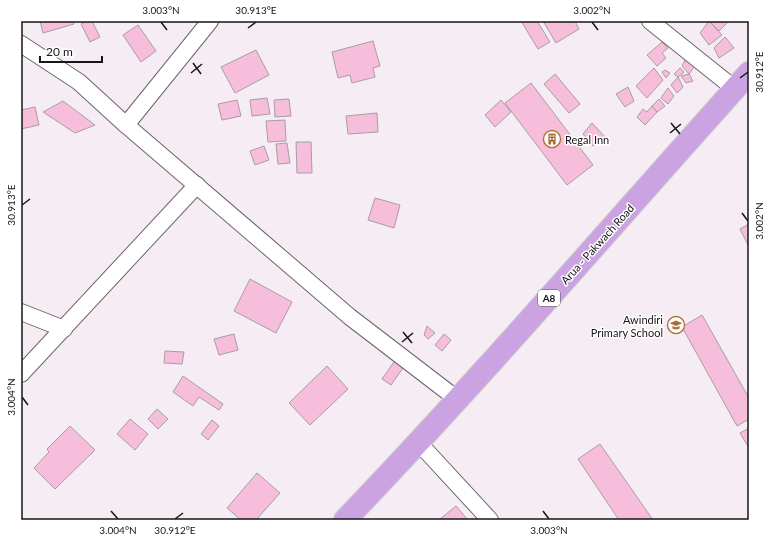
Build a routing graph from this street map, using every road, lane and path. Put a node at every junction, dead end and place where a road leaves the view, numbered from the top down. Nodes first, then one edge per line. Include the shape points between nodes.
1 (210, 21) edge
2 (650, 21) edge
3 (21, 44) edge
4 (749, 73) edge
5 (735, 89) junction
6 (126, 125) junction
7 (198, 185) junction
8 (21, 312) edge
9 (64, 329) junction
10 (21, 374) edge
11 (457, 399) junction
12 (419, 443) junction
13 (345, 520) edge
14 (490, 520) edge

1 - 6 street
2 - 5 street
3 - 6 street via 78,82
4 - 5 main road, Arua - Pakwach Road / A8
5 - 11 main road, Arua - Pakwach Road / A8
6 - 7 street
7 - 9 street
7 - 11 street via 350,317
8 - 9 street
9 - 10 street
11 - 12 main road, Arua - Pakwach Road / A8
12 - 13 main road, Arua - Pakwach Road / A8
12 - 14 street

